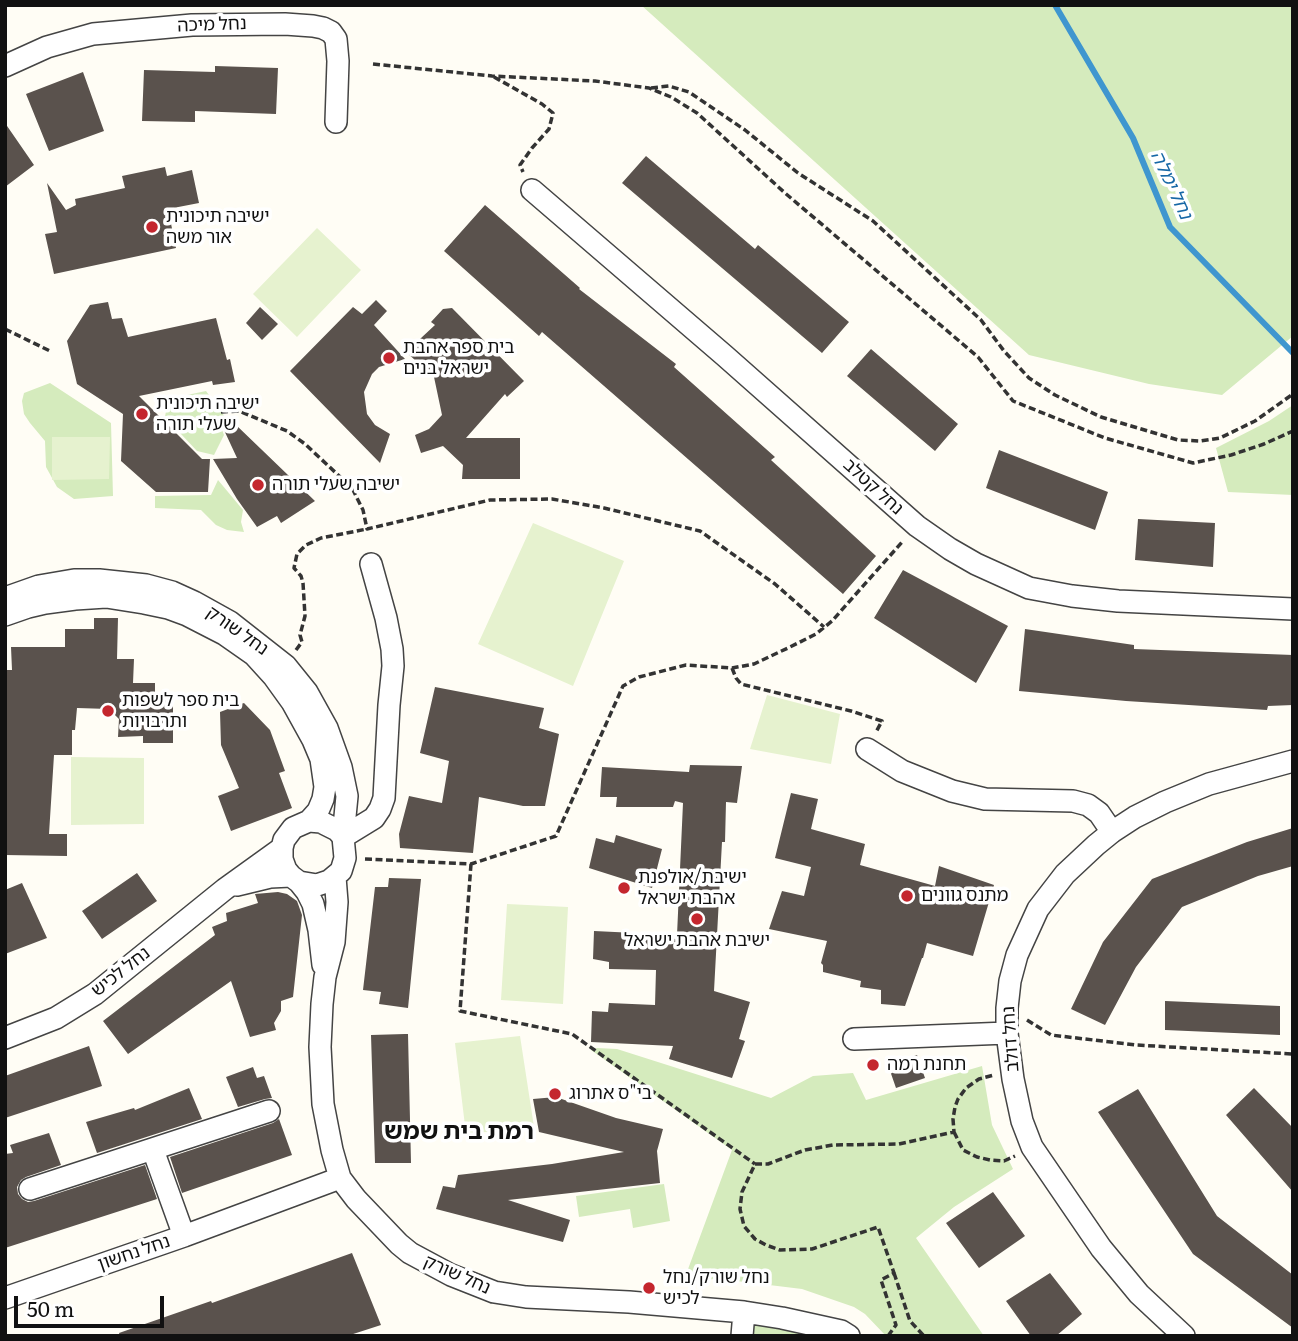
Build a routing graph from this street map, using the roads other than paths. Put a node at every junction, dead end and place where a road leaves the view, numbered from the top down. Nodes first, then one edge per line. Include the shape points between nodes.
1 (5, 66) edge
2 (336, 122) dead end
3 (532, 190) road end
4 (371, 564) dead end
5 (5, 598) edge
6 (1293, 609) edge
7 (5, 615) edge
8 (867, 749) road end
9 (1293, 761) edge
10 (309, 821) junction
11 (1112, 832) junction
12 (282, 848) junction
13 (344, 848) junction
14 (335, 877) junction
15 (295, 879) junction
16 (225, 888) junction
17 (325, 977) junction
18 (1007, 1033) junction
19 (5, 1038) edge
20 (854, 1039) dead end
21 (269, 1111) dead end
22 (153, 1150) junction
23 (340, 1178) junction
24 (30, 1189) dead end
25 (184, 1236) junction
26 (5, 1298) edge
27 (744, 1312) junction
28 (742, 1336) edge
29 (849, 1336) edge
30 (1184, 1336) edge

1 - 2 street, נחל מיכה via 47,47 93,34 192,25 313,26 337,39
3 - 6 street, נחל קטלב via 916,526 976,564 1029,588 1072,596
4 - 13 street via 393,666 384,798 373,818
5 - 13 street, נחל שורק via 74,580 146,585 194,601 230,622 284,664 327,728 347,796
7 - 10 street, נחל שורק via 45,603 106,597 168,608 224,634 254,655 274,677 313,740 324,787 318,811
8 - 11 street via 902,771 952,791 985,799 1088,805
9 - 11 street, נחל דולב via 1165,802
10 - 12 street via 293,828
10 - 13 street via 330,826
11 - 18 street, נחל דולב via 1065,874 1038,909 1010,981
12 - 15 street via 284,865
12 - 16 street, נחל לכיש
13 - 14 street via 341,871
14 - 15 street via 317,885
14 - 17 street, נחל שורק via 334,942
15 - 16 street, נחל לכיש via 250,881
15 - 17 street, נחל שורק via 313,904
16 - 19 street, נחל לכיש via 95,994 56,1018
17 - 23 street, נחל שורק via 321,1085
18 - 20 street
18 - 30 street, נחל דולב via 1021,1121 1032,1147 1101,1248 1139,1294
21 - 22 street
22 - 24 street
22 - 25 street, נחל נחשון
23 - 25 street, נחל נחשון
23 - 27 street, נחל שורק via 410,1253 494,1292
25 - 26 street, נחל נחשון
27 - 28 street
27 - 29 street, נחל שורק

